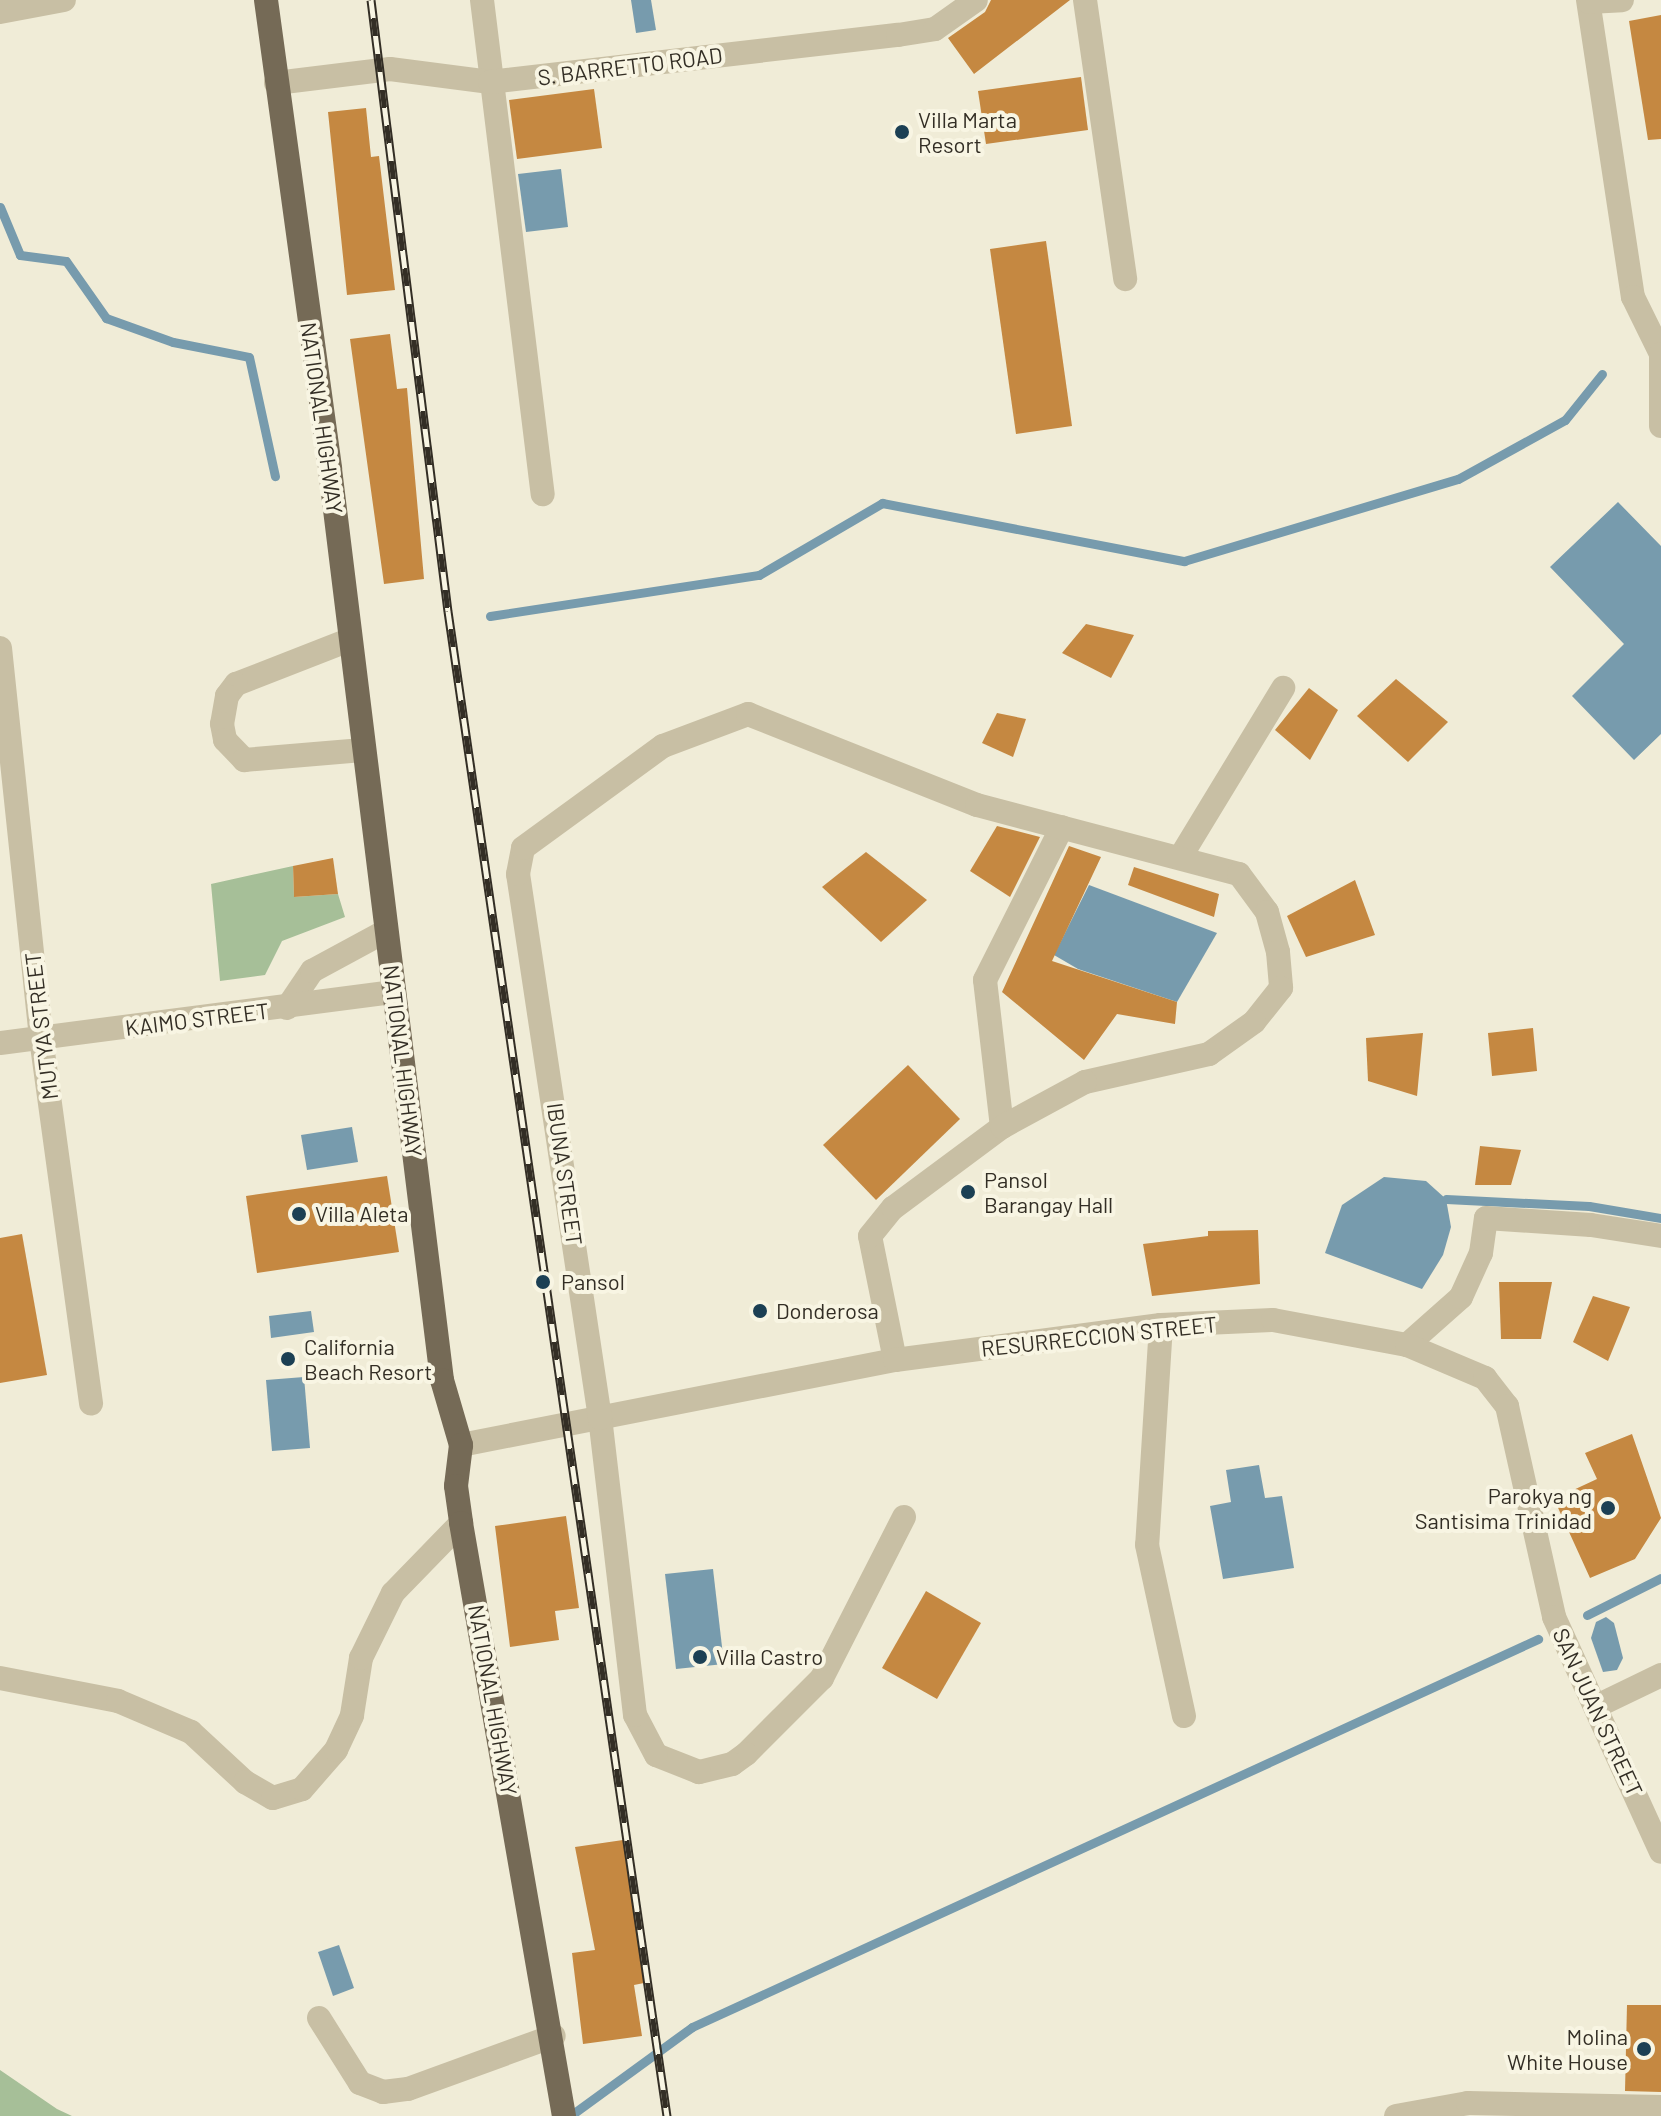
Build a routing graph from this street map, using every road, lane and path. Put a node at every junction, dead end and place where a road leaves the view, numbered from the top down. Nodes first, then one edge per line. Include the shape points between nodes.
1 (64, 0) edge
2 (266, 0) edge
3 (482, 0) edge
4 (976, 0) edge
5 (1085, 0) edge
6 (1622, 0) edge
7 (1588, 1) edge
8 (0, 12) edge
9 (490, 82) junction
10 (276, 83) junction
11 (1125, 279) dead end
12 (1661, 354) edge
13 (1661, 426) edge
14 (543, 494) dead end
15 (349, 640) junction
16 (0, 648) edge
17 (1283, 688) dead end
18 (363, 750) junction
19 (1062, 827) junction
20 (1181, 856) junction
21 (386, 931) junction
22 (394, 992) junction
23 (287, 1008) junction
24 (41, 1038) junction
25 (0, 1043) edge
26 (1002, 1127) junction
27 (1661, 1236) edge
28 (1161, 1325) junction
29 (1407, 1345) junction
30 (895, 1360) junction
31 (91, 1404) dead end
32 (600, 1418) junction
33 (461, 1445) junction
34 (904, 1517) dead end
35 (461, 1523) junction
36 (1554, 1617) joint
37 (1661, 1675) edge
38 (0, 1678) edge
39 (1597, 1706) junction
40 (1184, 1716) dead end
41 (1661, 1852) edge
42 (319, 2018) dead end
43 (554, 2036) junction
44 (1661, 2107) edge
45 (564, 2116) edge
46 (1396, 2116) edge

1 - 8 street
2 - 10 main road, NATIONAL HIGHWAY
3 - 9 street
4 - 9 street, S. BARRETTO ROAD via 935,29
5 - 11 street
6 - 7 street
7 - 12 street via 1633,297
9 - 10 street, S. BARRETTO ROAD via 390,69
9 - 14 street
10 - 15 main road, NATIONAL HIGHWAY
12 - 13 street
15 - 18 main road, NATIONAL HIGHWAY
15 - 18 street via 248,676 227,696 222,724 225,740 244,760
16 - 24 street, MUTYA STREET
17 - 20 street
18 - 21 main road, NATIONAL HIGHWAY
19 - 20 street, IBUNA STREET
19 - 26 street via 985,980
19 - 32 street, IBUNA STREET via 977,805 748,714 663,746 582,809 531,837 518,857 518,874
20 - 26 street, IBUNA STREET via 1229,867 1251,889 1267,912 1281,988 1254,1022 1209,1054 1085,1082
21 - 22 main road, NATIONAL HIGHWAY
21 - 23 street via 312,971
22 - 23 street, KAIMO STREET
22 - 33 main road, NATIONAL HIGHWAY via 442,1380
23 - 24 street, KAIMO STREET
24 - 25 street, KAIMO STREET
24 - 31 street, MUTYA STREET
26 - 30 street, IBUNA STREET via 893,1208 870,1236
27 - 29 street via 1486,1218 1481,1253 1461,1297
28 - 29 street, RESURRECCION STREET via 1273,1320
28 - 30 street, RESURRECCION STREET
28 - 40 street via 1147,1545
29 - 36 street, RESURRECCION STREET via 1485,1378 1507,1406
30 - 32 street, RESURRECCION STREET
32 - 33 street, RESURRECCION STREET
32 - 34 street, IBUNA STREET via 635,1715 646,1743 683,1769 699,1772 732,1764 822,1678
33 - 35 main road, NATIONAL HIGHWAY via 456,1486
35 - 38 street via 393,1593 361,1658 352,1715 336,1750 302,1789 273,1798 245,1782 191,1732 118,1701
35 - 43 main road, NATIONAL HIGHWAY
36 - 39 street, SAN JUAN STREET
37 - 39 street
39 - 41 street, SAN JUAN STREET
42 - 43 street via 360,2083 383,2092 408,2089
43 - 45 main road, NATIONAL HIGHWAY
44 - 46 street via 1468,2103

